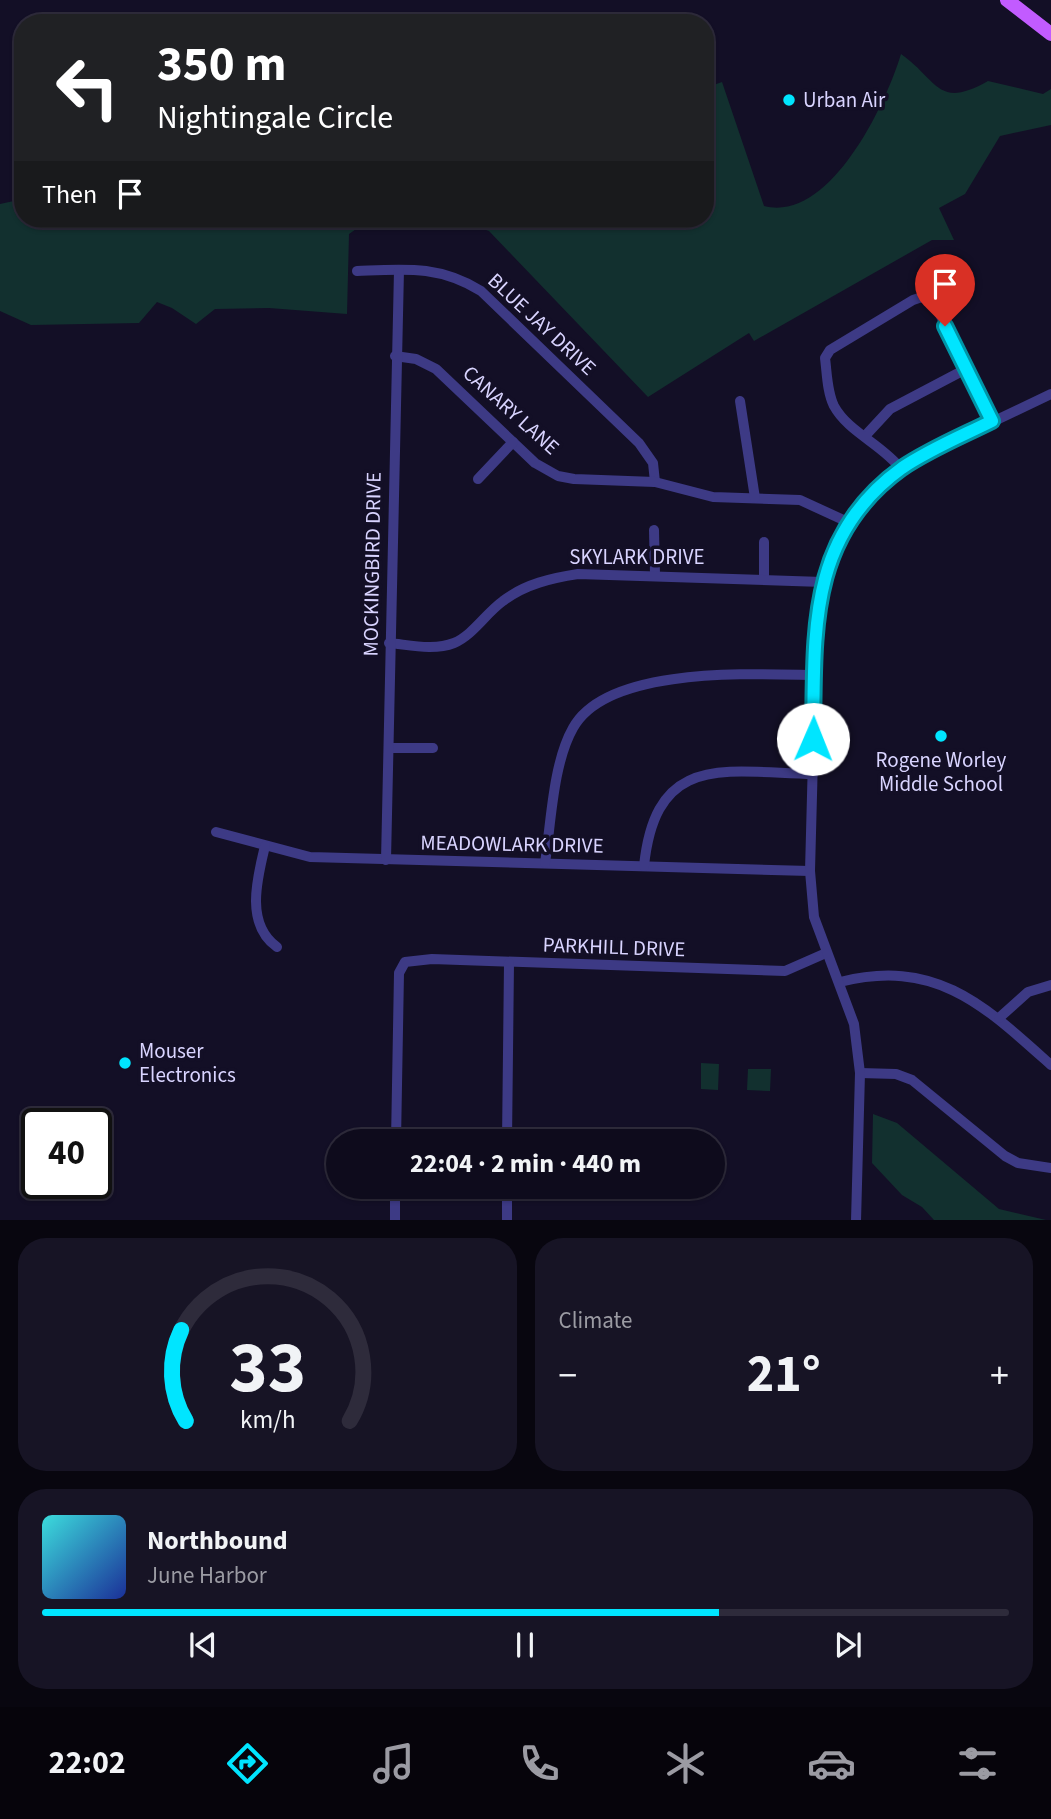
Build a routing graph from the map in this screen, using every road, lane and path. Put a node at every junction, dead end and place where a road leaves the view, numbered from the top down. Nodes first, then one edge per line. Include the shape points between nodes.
1 (1007, 0) edge
2 (1051, 34) edge
3 (399, 270) junction
4 (357, 271) dead end
5 (396, 356) junction
6 (966, 369) junction
7 (1051, 394) edge
8 (740, 401) dead end
9 (992, 421) junction
10 (865, 436) junction
11 (513, 442) junction
12 (901, 469) junction
13 (478, 479) dead end
14 (655, 482) junction
15 (755, 498) junction
16 (850, 523) junction
17 (654, 530) dead end
18 (764, 542) dead end
19 (655, 575) junction
20 (764, 579) junction
21 (823, 582) junction
22 (389, 643) junction
23 (814, 675) junction
24 (389, 748) junction
25 (433, 748) dead end
26 (813, 774) junction
27 (216, 832) dead end
28 (265, 846) junction
29 (386, 860) junction
30 (545, 863) junction
31 (644, 866) junction
32 (810, 871) junction
33 (277, 947) dead end
34 (826, 953) junction
35 (509, 963) junction
36 (840, 982) junction
37 (1051, 985) edge
38 (999, 1018) junction
39 (1051, 1065) edge
40 (860, 1073) junction
41 (396, 1129) edge
42 (507, 1129) edge
43 (1051, 1168) edge
44 (395, 1199) edge
45 (507, 1199) edge
46 (395, 1220) edge
47 (507, 1220) edge
48 (856, 1220) edge

1 - 2 main road
3 - 4 street, BLUE JAY DRIVE
3 - 5 street, MOCKINGBIRD DRIVE
3 - 14 street, BLUE JAY DRIVE via 429,269 481,291 639,443 653,463
5 - 11 street, CANARY LANE via 436,369
5 - 22 street, MOCKINGBIRD DRIVE
6 - 9 street
6 - 10 street via 890,410
6 - 10 street via 935,304 922,297 830,350 825,358 833,403
7 - 9 street
8 - 15 street
9 - 12 street
10 - 12 street
11 - 13 street
11 - 14 street, CANARY LANE via 558,476
12 - 16 street via 880,486
14 - 15 street, CANARY LANE via 706,496
15 - 16 street, CANARY LANE via 800,500
16 - 21 street
17 - 19 street
18 - 20 street
19 - 20 street, SKYLARK DRIVE
19 - 22 street, SKYLARK DRIVE via 552,578 503,600 455,642 431,647
20 - 21 street, SKYLARK DRIVE
21 - 23 street via 817,607
22 - 24 street, MOCKINGBIRD DRIVE
23 - 26 street
23 - 30 street via 733,674 668,682 624,690 592,705 566,742
24 - 25 street
24 - 29 street, MOCKINGBIRD DRIVE
26 - 31 street via 721,772 687,780 658,810 647,838
26 - 32 street
27 - 28 street, MEADOWLARK DRIVE
28 - 29 street, MEADOWLARK DRIVE via 310,857
28 - 33 street via 257,886 258,916 263,934
29 - 30 street, MEADOWLARK DRIVE
30 - 31 street, MEADOWLARK DRIVE
31 - 32 street, MEADOWLARK DRIVE
32 - 34 street via 814,917
34 - 35 street, PARKHILL DRIVE via 785,971
34 - 36 street
35 - 41 street, PARKHILL DRIVE via 432,959 405,962 400,967
35 - 42 street
36 - 38 street via 867,975 930,980 954,989
36 - 40 street via 854,1024
37 - 38 street via 1028,992
38 - 39 street
40 - 43 street via 897,1074 912,1080 1005,1156
40 - 48 street
44 - 46 street
45 - 47 street

